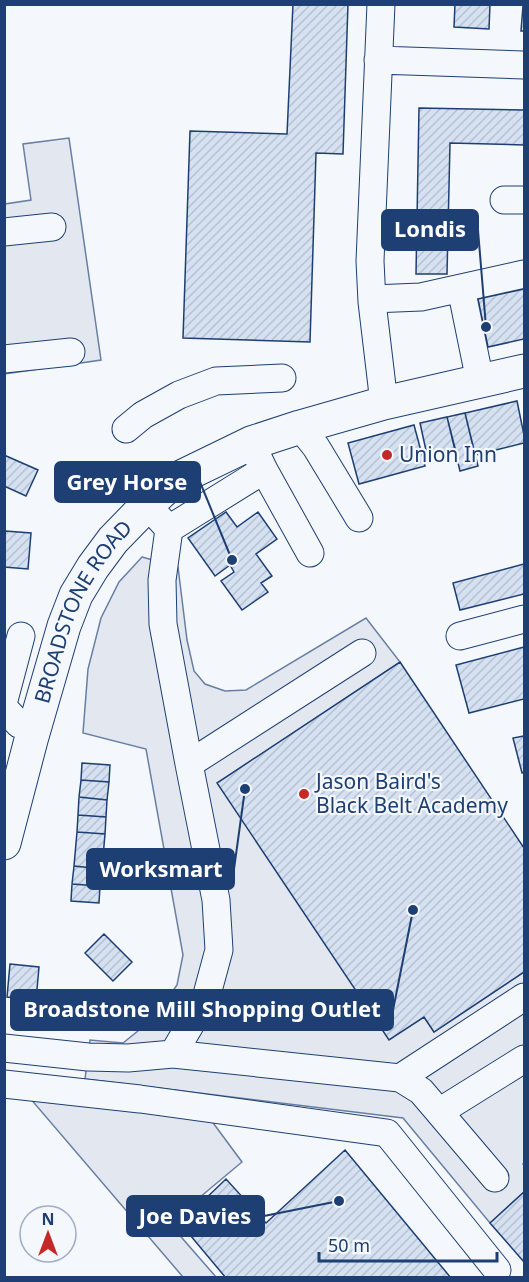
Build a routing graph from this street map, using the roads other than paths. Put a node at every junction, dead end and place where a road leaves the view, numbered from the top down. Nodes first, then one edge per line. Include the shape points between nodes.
1 (381, 4) edge
2 (378, 60) junction
3 (525, 65) edge
4 (52, 227) dead end
5 (4, 232) edge
6 (525, 274) edge
7 (461, 288) junction
8 (372, 299) junction
9 (71, 352) dead end
10 (4, 358) edge
11 (525, 371) edge
12 (282, 378) dead end
13 (480, 381) junction
14 (384, 403) junction
15 (300, 427) junction
16 (126, 429) dead end
17 (258, 457) junction
18 (147, 505) junction
19 (359, 518) dead end
20 (169, 529) junction
21 (310, 553) dead end
22 (525, 618) edge
23 (21, 636) dead end
24 (460, 636) dead end
25 (362, 653) dead end
26 (4, 700) edge
27 (4, 708) edge
28 (34, 728) junction
29 (189, 764) junction
30 (4, 843) edge
31 (525, 997) edge
32 (4, 1048) edge
33 (173, 1054) junction
34 (525, 1059) edge
35 (400, 1078) junction
36 (4, 1084) edge
37 (439, 1113) junction
38 (495, 1178) dead end
39 (497, 1270) dead end

1 - 2 street
2 - 3 street
2 - 8 street
4 - 5 street
6 - 7 street
7 - 8 street via 421,297
7 - 13 street
8 - 14 street
9 - 10 street
11 - 13 main road, BROADSTONE ROAD
12 - 16 street via 216,381 179,395 142,415
13 - 14 main road, BROADSTONE ROAD
14 - 15 main road, BROADSTONE ROAD
15 - 17 main road, BROADSTONE ROAD
15 - 19 street
17 - 18 main road, BROADSTONE ROAD via 181,477
17 - 20 street
17 - 21 street
18 - 20 street
18 - 28 main road, BROADSTONE ROAD via 113,540 76,595
20 - 29 street via 162,580 163,624
22 - 24 street
23 - 26 street
25 - 29 street
27 - 28 street via 19,724
28 - 30 main road, BROADSTONE ROAD
29 - 33 street via 216,900 219,950 206,998
31 - 35 street
32 - 33 street via 88,1057
33 - 35 street
34 - 37 street
35 - 37 street via 421,1091
36 - 39 street via 387,1133
37 - 38 street

